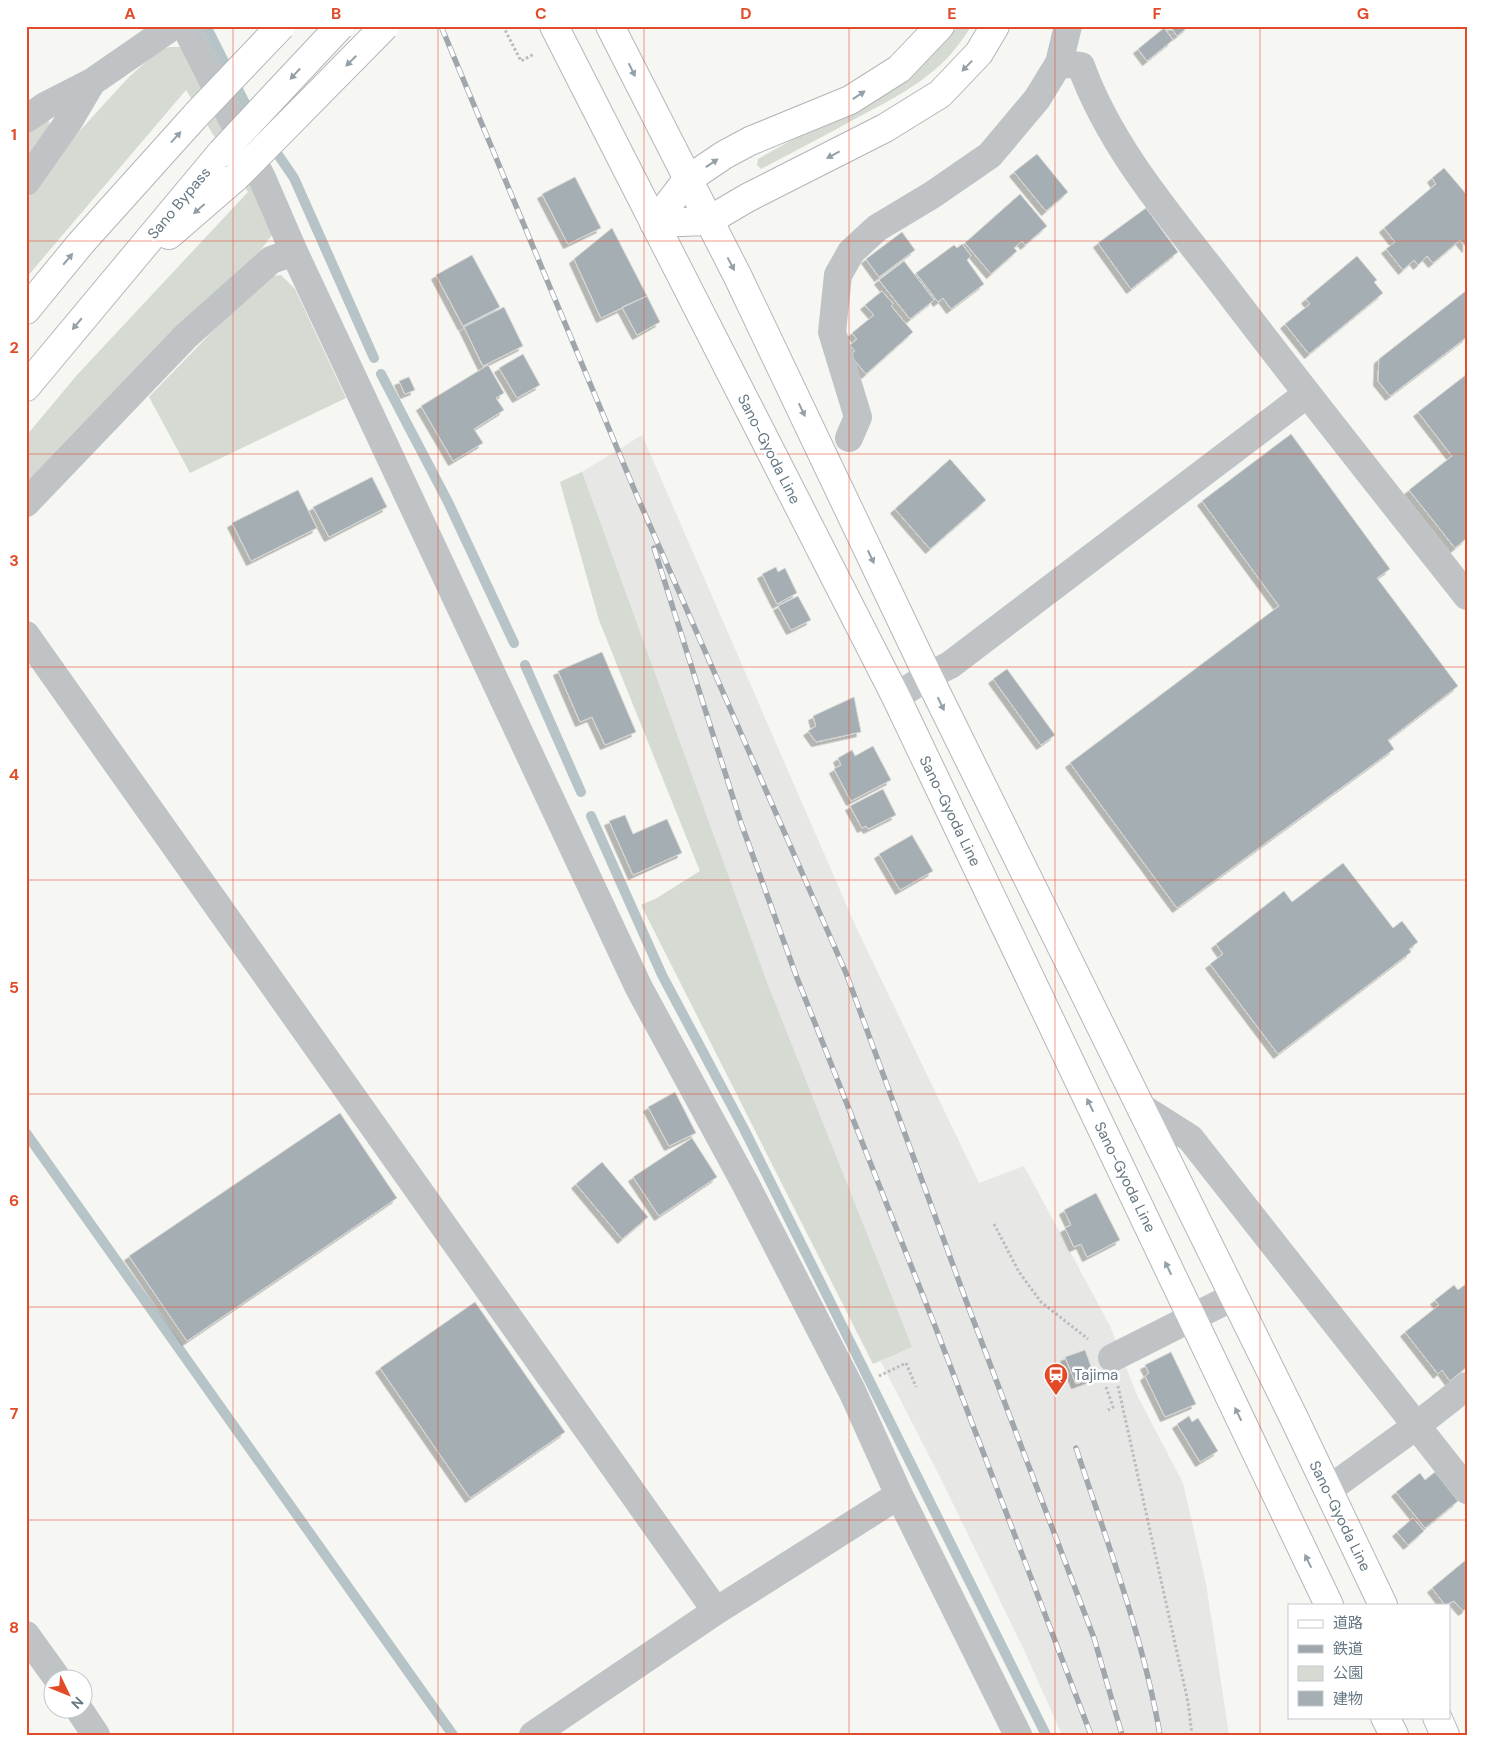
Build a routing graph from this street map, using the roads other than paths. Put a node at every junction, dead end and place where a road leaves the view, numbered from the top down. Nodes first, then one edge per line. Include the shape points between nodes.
1 (172, 26) edge
2 (185, 26) edge
3 (281, 26) edge
4 (340, 26) edge
5 (385, 26) edge
6 (554, 26) edge
7 (610, 26) edge
8 (940, 26) edge
9 (995, 26) edge
10 (1068, 26) edge
11 (1059, 62) junction
12 (92, 82) junction
13 (26, 119) edge
14 (687, 180) junction
15 (26, 182) edge
16 (708, 221) junction
17 (654, 223) junction
18 (294, 252) junction
19 (105, 291) junction
20 (26, 310) edge
21 (26, 387) edge
22 (1307, 394) junction
23 (849, 438) dead end
24 (26, 503) edge
25 (1467, 596) edge
26 (26, 636) edge
27 (928, 676) junction
28 (896, 697) junction
29 (1141, 1107) junction
30 (1233, 1297) junction
31 (1192, 1318) junction
32 (1112, 1358) road end
33 (1467, 1386) edge
34 (1416, 1426) junction
35 (1328, 1490) junction
36 (1467, 1490) edge
37 (899, 1495) junction
38 (1330, 1604) edge
39 (1383, 1604) edge
40 (716, 1611) junction
41 (26, 1636) edge
42 (49, 1668) edge
43 (85, 1718) edge
44 (1386, 1718) edge
45 (1437, 1718) edge
46 (96, 1735) edge
47 (533, 1735) edge
48 (1018, 1735) edge
49 (1394, 1735) edge
50 (1445, 1735) edge

1 - 12 street
2 - 18 street via 262,178
20 -> 3 main road, bridge via 81,243
4 -> 19 main road, Sano Bypass, bridge via 221,153
5 -> 19 main road, bridge via 236,177
6 - 17 main road, Sano-Gyoda Line
7 -> 14 main road, Sano-Gyoda Line
14 -> 8 main road via 750,142 850,100 899,69
9 -> 16 main road via 979,53 940,94 885,128
10 - 11 street
11 - 22 street via 1081,66 1091,93 1140,176
11 - 23 street via 1036,99 990,155 877,228 851,252 838,275 832,332 858,417
12 - 13 street
12 - 15 street
14 - 16 main road, Sano-Gyoda Line
14 - 17 main road
16 - 17 main road
16 -> 27 main road, Sano-Gyoda Line via 738,277
17 - 28 main road, Sano-Gyoda Line
18 - 24 street via 271,260 186,336
18 - 37 street via 639,988 751,1193 852,1391
19 -> 21 main road, Sano Bypass
22 - 25 street
22 - 27 street via 950,665
26 - 40 street
27 - 28 street
27 -> 29 main road, Sano-Gyoda Line
31 -> 28 main road, Sano-Gyoda Line
29 - 30 main road, Sano-Gyoda Line
29 - 34 street via 1190,1138
30 - 31 street
30 - 35 main road, Sano-Gyoda Line
31 - 32 street
38 -> 31 main road, Sano-Gyoda Line
33 - 34 street
34 - 35 street
34 - 36 street
35 - 39 main road, Sano-Gyoda Line
37 - 40 street
37 - 48 street
40 - 47 street
41 - 42 street
43 - 46 street
44 - 49 main road
45 - 50 main road

